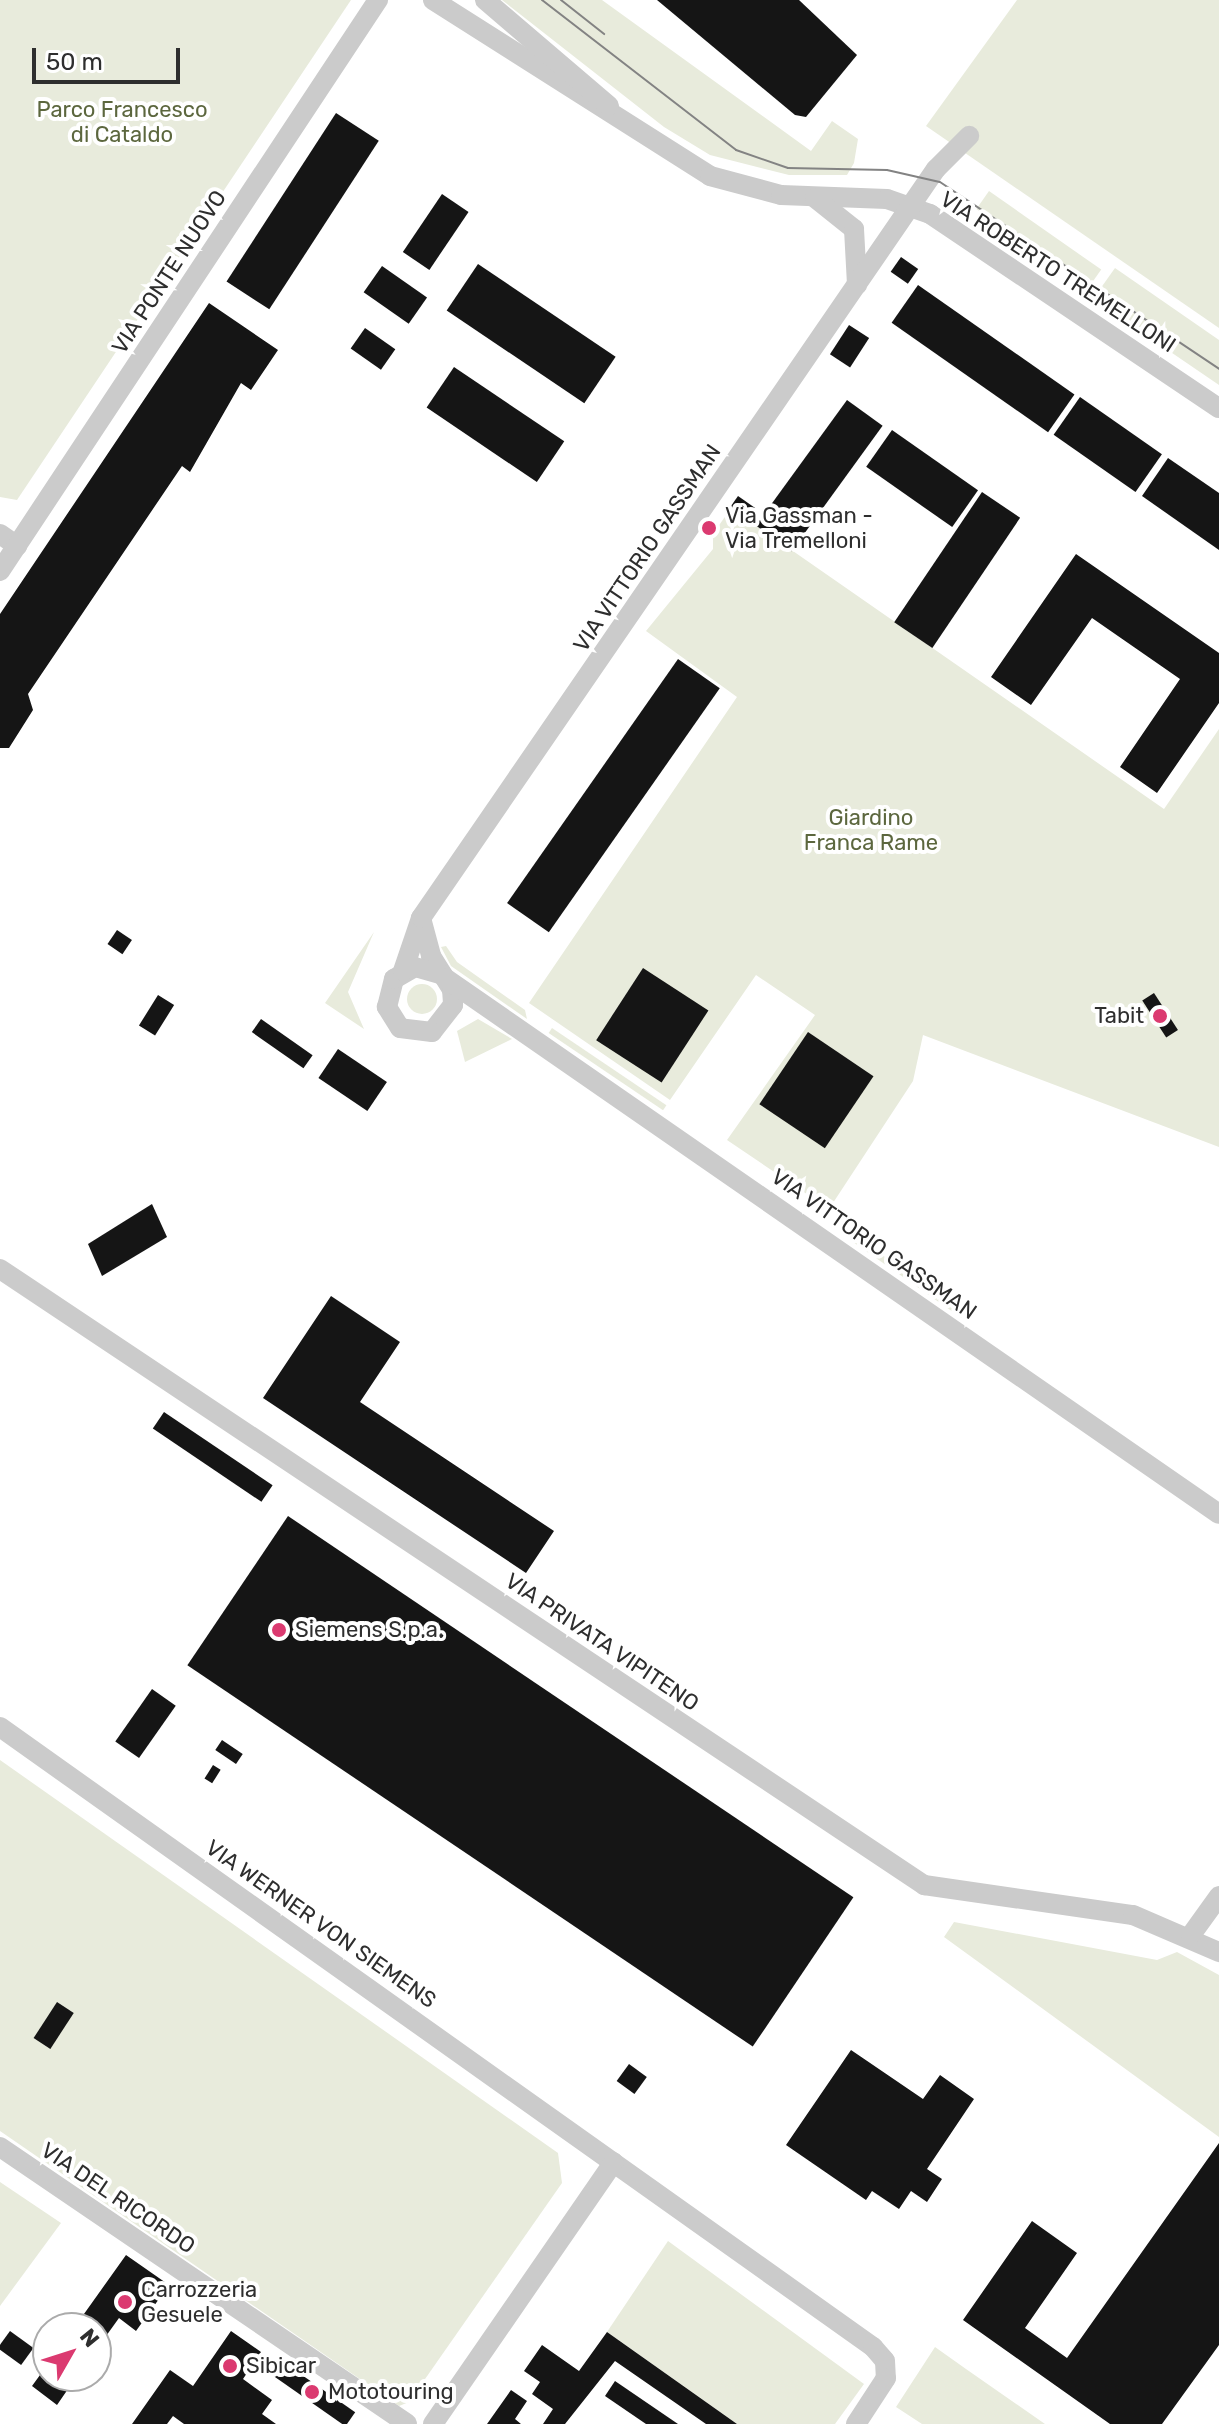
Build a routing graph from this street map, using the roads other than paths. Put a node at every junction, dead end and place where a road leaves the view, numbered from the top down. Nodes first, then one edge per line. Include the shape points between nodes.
1 (378, 0) edge
2 (433, 0) edge
3 (485, 0) edge
4 (969, 136) dead end
5 (640, 137) junction
6 (815, 198) junction
7 (912, 205) junction
8 (856, 290) junction
9 (1219, 408) edge
10 (8, 540) edge
11 (0, 571) edge
12 (421, 918) junction
13 (403, 971) junction
14 (444, 976) junction
15 (451, 1013) junction
16 (500, 1015) junction
17 (0, 1269) edge
18 (1219, 1514) edge
19 (0, 1727) edge
20 (1219, 1896) edge
21 (1191, 1935) junction
22 (1216, 1944) edge
23 (0, 2147) edge
24 (614, 2162) junction
25 (407, 2424) edge
26 (433, 2424) edge
27 (856, 2424) edge

1 - 10 street, VIA PONTE NUOVO
2 - 5 street, VIA ROBERTO TREMELLONI
3 - 5 street
4 - 7 street, VIA VITTORIO GASSMAN via 957,141
5 - 6 street, VIA ROBERTO TREMELLONI via 726,183
6 - 7 street, VIA ROBERTO TREMELLONI via 860,196
6 - 8 street via 855,232
7 - 8 street, VIA VITTORIO GASSMAN
7 - 9 street, VIA ROBERTO TREMELLONI
8 - 12 street, VIA VITTORIO GASSMAN
10 - 11 street, VIA PONTE NUOVO
12 - 13 street, VIA VITTORIO GASSMAN
12 - 14 street
13 - 14 street, VIA VITTORIO GASSMAN via 424,967
13 - 15 street, VIA VITTORIO GASSMAN via 387,998 400,1028 428,1033
14 - 15 street
14 - 16 street, VIA VITTORIO GASSMAN
15 - 16 street
16 - 18 street, VIA VITTORIO GASSMAN
17 - 21 street, VIA PRIVATA VIPITENO via 924,1885 1133,1915
19 - 24 street, VIA WERNER VON SIEMENS
20 - 21 street
21 - 22 street, VIA PRIVATA VIPITENO
23 - 25 street, VIA DEL RICORDO
24 - 26 street
24 - 27 street, VIA WERNER VON SIEMENS via 873,2347 887,2366 885,2382

